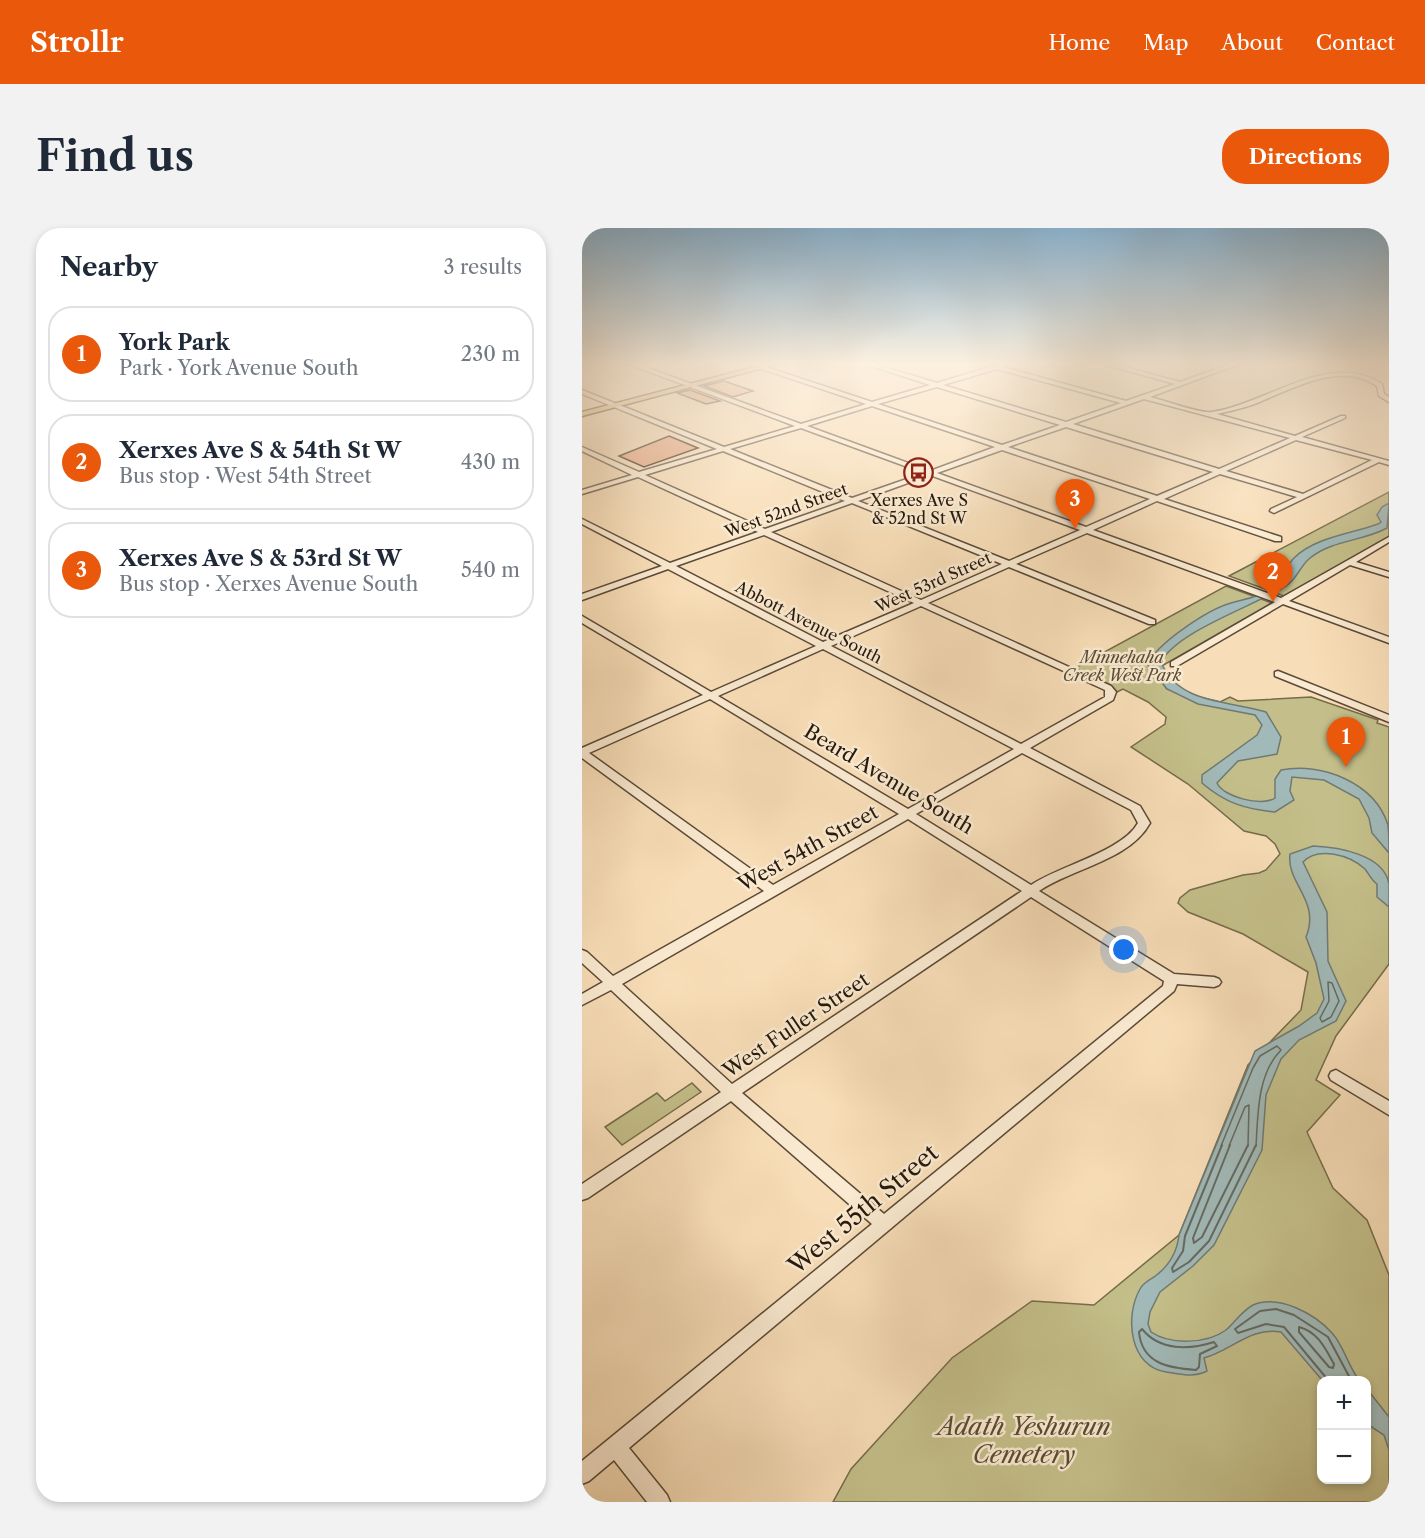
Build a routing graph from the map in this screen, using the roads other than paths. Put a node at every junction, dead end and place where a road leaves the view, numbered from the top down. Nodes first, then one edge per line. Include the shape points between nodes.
1 (659, 423) edge
2 (793, 423) edge
3 (808, 423) edge
4 (932, 423) edge
5 (1243, 423) edge
6 (1328, 423) edge
7 (1067, 424) joint
8 (800, 426) junction
9 (1295, 438) junction
10 (1003, 447) junction
11 (582, 449) edge
12 (723, 449) junction
13 (1378, 460) junction
14 (1389, 463) edge
15 (1221, 471) junction
16 (931, 473) junction
17 (638, 474) junction
18 (582, 492) edge
19 (1304, 496) junction
20 (1158, 499) junction
21 (852, 501) junction
22 (1274, 512) dead end
23 (582, 521) edge
24 (1087, 530) junction
25 (765, 532) junction
26 (1278, 539) dead end
27 (1389, 539) edge
28 (1349, 562) junction
29 (1010, 564) junction
30 (668, 566) junction
31 (1389, 575) edge
32 (582, 597) edge
33 (1281, 601) junction
34 (922, 602) junction
35 (582, 619) edge
36 (1152, 622) dead end
37 (1389, 640) edge
38 (824, 646) junction
39 (1174, 664) dead end
40 (1278, 674) dead end
41 (711, 695) junction
42 (1389, 719) edge
43 (1023, 748) junction
44 (582, 753) edge
45 (908, 814) junction
46 (771, 890) junction
47 (1031, 890) junction
48 (582, 955) edge
49 (1171, 979) junction
50 (612, 982) junction
51 (1214, 982) dead end
52 (582, 1000) edge
53 (1336, 1076) dead end
54 (731, 1092) junction
55 (1389, 1109) edge
56 (582, 1193) edge
57 (883, 1224) junction
58 (615, 1446) junction
59 (582, 1474) edge
60 (660, 1502) edge

1 - 12 street
2 - 8 street
3 - 8 street
4 - 10 street
5 - 9 street
6 - 9 street, West 53rd Street
7 - 10 street, West 52nd Street
7 - 15 street
8 - 12 street
8 - 16 street
9 - 13 street
9 - 15 street, West 53rd Street
10 - 16 street, West 52nd Street
10 - 20 street
11 - 17 street
12 - 17 street
12 - 21 street
13 - 14 street
13 - 19 street
15 - 19 street
15 - 20 street, West 53rd Street
16 - 21 street, West 52nd Street
16 - 24 street
17 - 18 street
17 - 25 street
19 - 22 street
20 - 24 street, West 53rd Street
20 - 26 street
21 - 25 street, West 52nd Street
21 - 29 street
23 - 30 street, Abbott Avenue South
24 - 29 street, West 53rd Street
24 - 33 street
25 - 30 street, West 52nd Street
25 - 34 street
27 - 28 street
28 - 31 street
28 - 33 street
29 - 34 street, West 53rd Street
29 - 36 street
30 - 32 street, West 52nd Street
30 - 38 street, Abbott Avenue South
33 - 37 street
33 - 39 street
34 - 38 street, West 53rd Street
34 - 43 street, West 54th Street via 1111,692 1110,698
35 - 41 street, Beard Avenue South
38 - 41 street, West 53rd Street
38 - 43 street, Abbott Avenue South
40 - 42 street
41 - 44 street, West 53rd Street
41 - 45 street, Beard Avenue South
43 - 45 street, West 54th Street
43 - 47 street, Abbott Avenue South via 1136,808 1144,823 1137,837 1124,846 1070,867
44 - 46 street
45 - 46 street, West 54th Street
45 - 47 street, Beard Avenue South
46 - 50 street, West 54th Street
47 - 49 street, Beard Avenue South
47 - 54 street, West Fuller Street
48 - 50 street
49 - 51 street
49 - 57 street, West 55th Street via 1169,988
50 - 52 street, West 54th Street
50 - 54 street
53 - 55 street
54 - 56 street, West Fuller Street
54 - 57 street
57 - 58 street, West 55th Street
58 - 59 street, West 55th Street
58 - 60 street

